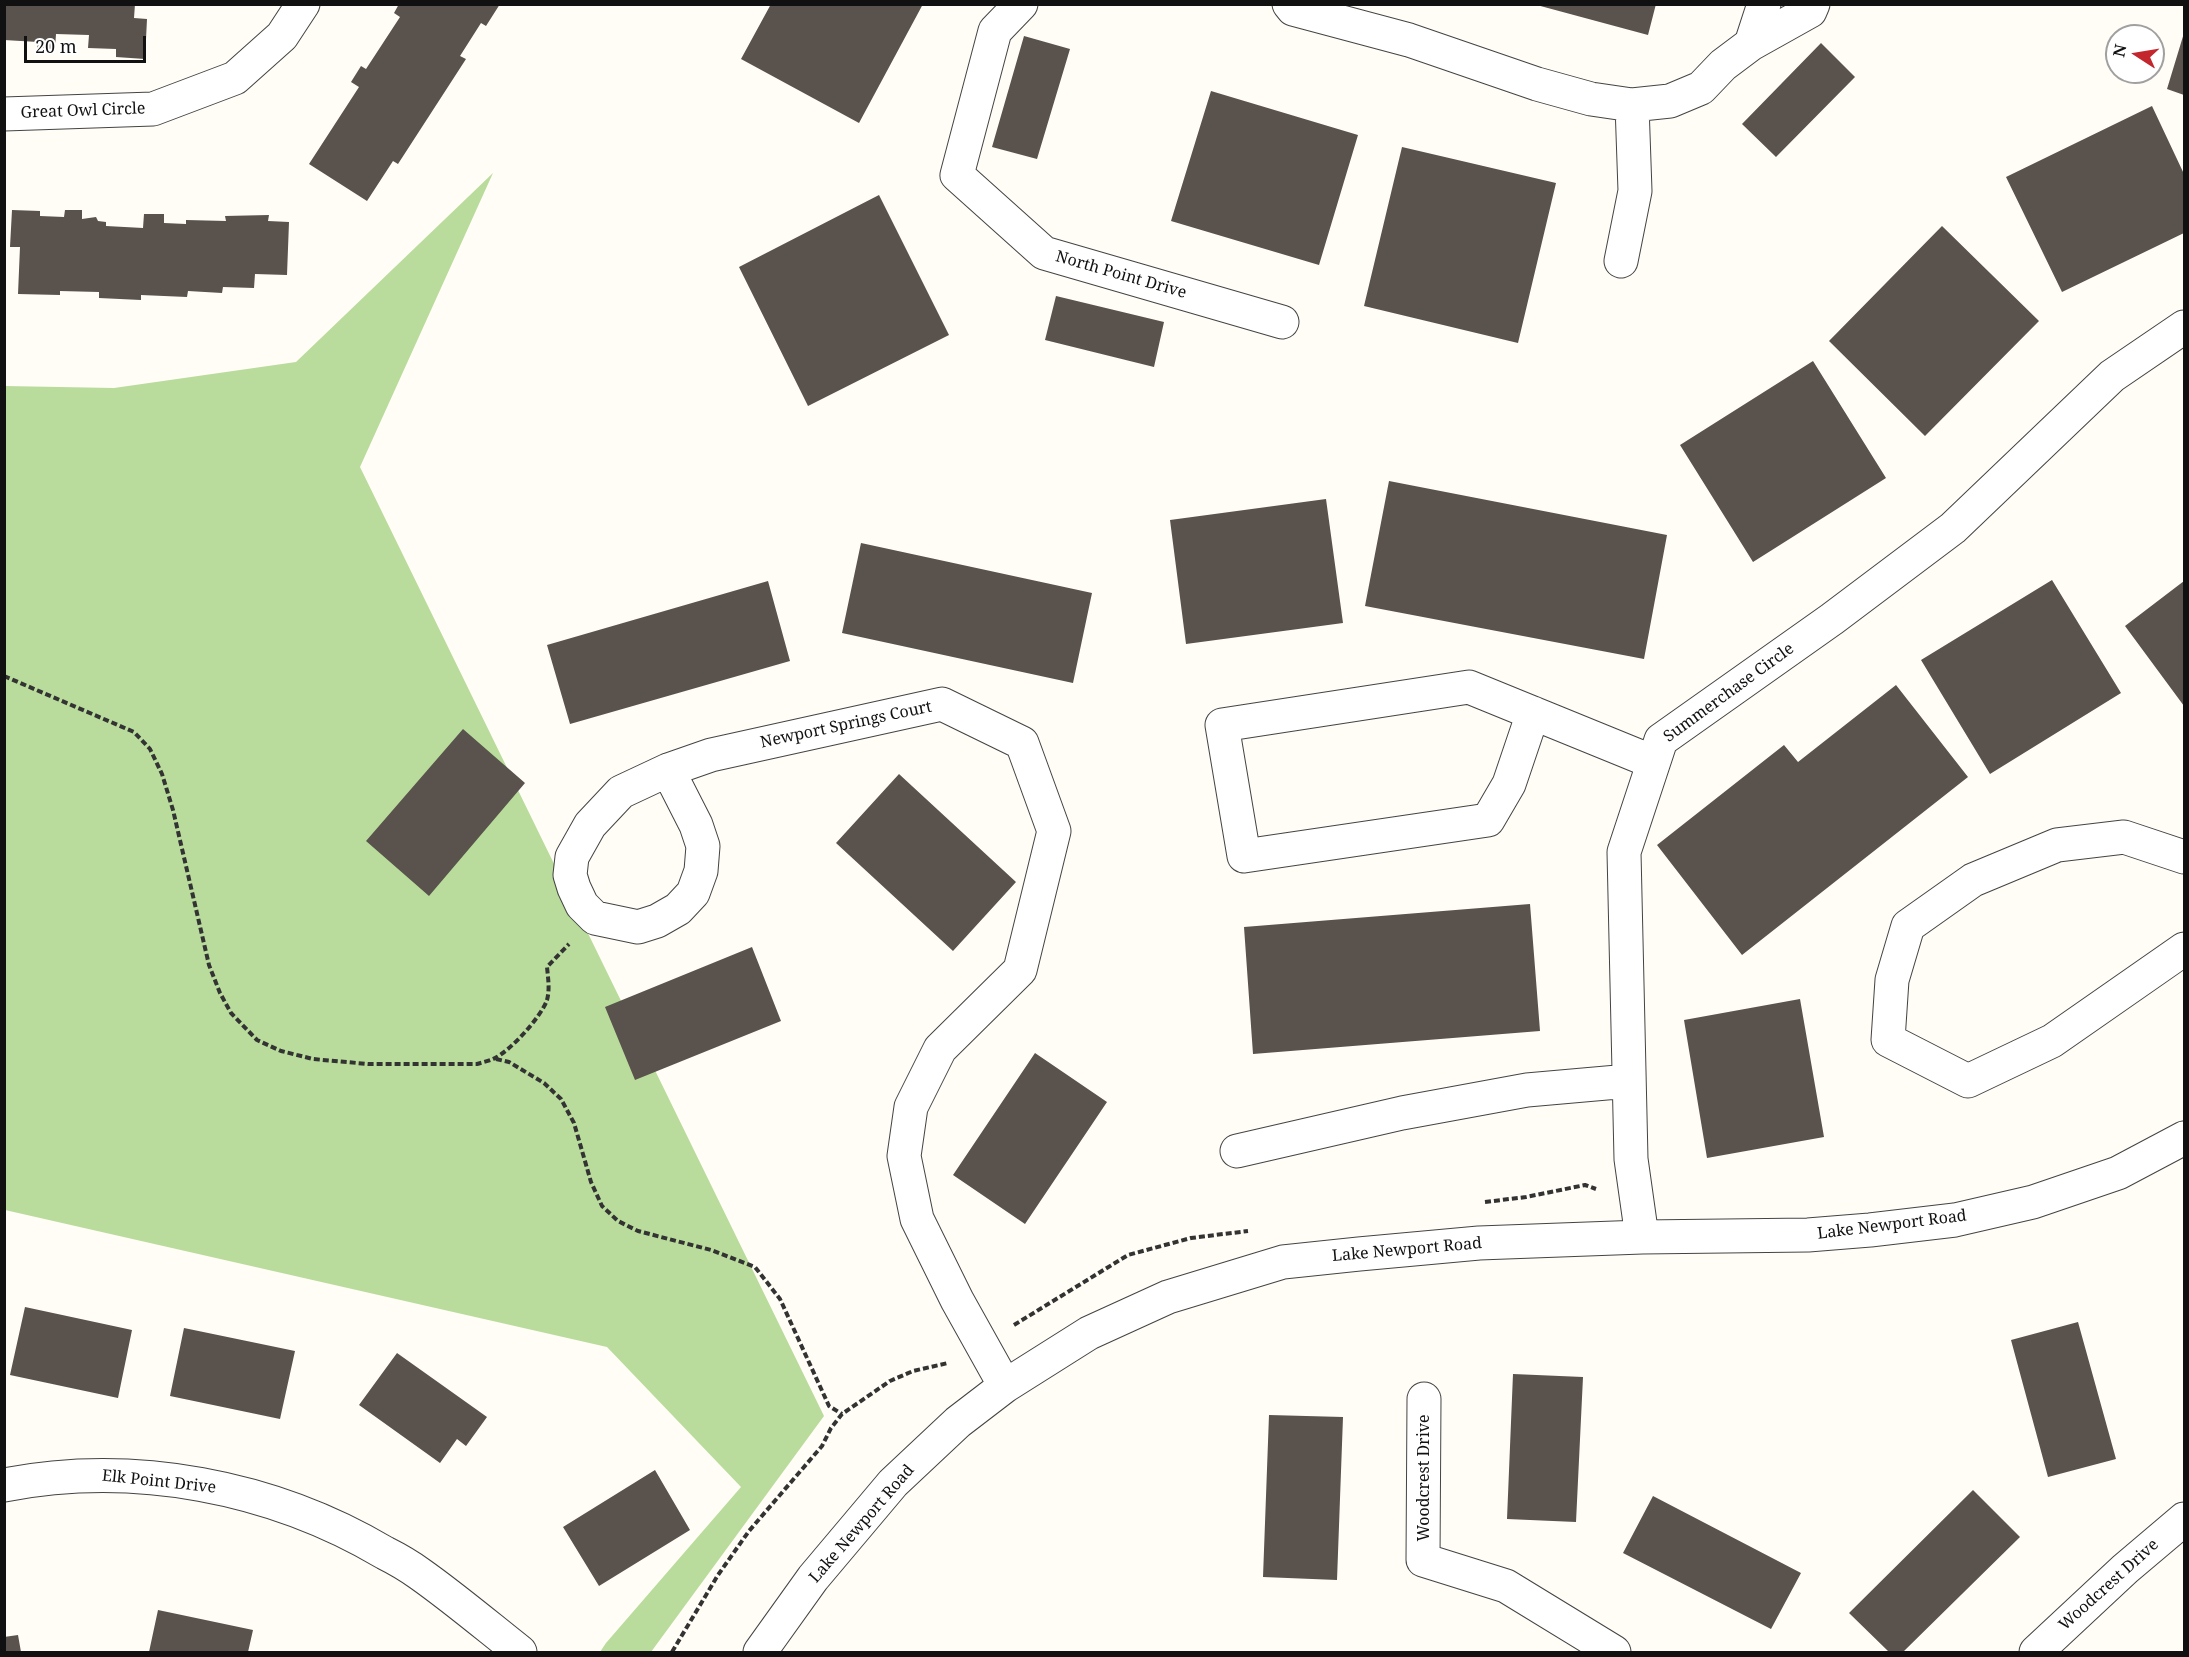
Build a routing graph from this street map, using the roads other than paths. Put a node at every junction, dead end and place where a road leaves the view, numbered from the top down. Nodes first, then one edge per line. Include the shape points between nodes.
1 (303, 4) edge
2 (1021, 4) edge
3 (1289, 4) edge
4 (1764, 4) edge
5 (1813, 4) edge
6 (1751, 44) junction
7 (1632, 105) junction
8 (4, 114) edge
9 (1621, 261) dead end
10 (1282, 322) dead end
11 (2184, 327) edge
12 (1533, 713) junction
13 (1653, 762) junction
14 (668, 770) junction
15 (2184, 857) edge
16 (2184, 949) edge
17 (1629, 1081) junction
18 (2184, 1138) edge
19 (1237, 1150) dead end
20 (1642, 1237) junction
21 (1005, 1386) junction
22 (1424, 1399) dead end
23 (4, 1485) edge
24 (2184, 1519) edge
25 (520, 1653) edge
26 (760, 1653) edge
27 (1614, 1653) edge
28 (2036, 1653) edge

1 - 8 street, Great Owl Circle via 282,36 235,78 153,109
2 - 10 street, North Point Drive via 995,31 957,175 1044,253
3 - 7 street via 1293,9 1409,40 1537,84
4 - 6 street
5 - 6 street via 1810,12
6 - 7 street via 1701,87 1670,101
7 - 9 street via 1635,191
11 - 13 street, Summerchase Circle via 2112,376 1953,528 1661,740
12 - 12 street via 1468,687 1222,725 1244,856 1488,820 1509,784
12 - 13 street
13 - 17 street, Summerchase Circle via 1624,852
14 - 14 street, Newport Springs Court via 621,792 590,825 572,857 570,875 574,888 582,905 595,918 638,927 678,909 693,893 701,871 703,846
14 - 21 street, Newport Springs Court via 711,755 942,704 1022,743 1054,831 1020,970 940,1049 911,1107 904,1156 917,1219
15 - 16 street via 2124,837 2057,845 1973,880 1908,926 1892,980 1888,1040 1968,1081 2052,1041
17 - 19 street via 1527,1090
17 - 20 street, Summerchase Circle via 1630,1159
18 - 20 street, Lake Newport Road via 2118,1173 2033,1202 1955,1220 1808,1235
20 - 21 street, Lake Newport Road via 1479,1243 1283,1262 1168,1297 1089,1334
21 - 26 street, Lake Newport Road via 958,1422 893,1483 813,1578
22 - 27 street, Woodcrest Drive via 1423,1560 1506,1586
23 - 25 street, Elk Point Drive via 110,1475 190,1482 292,1508 356,1535 419,1573
24 - 28 street, Woodcrest Drive

